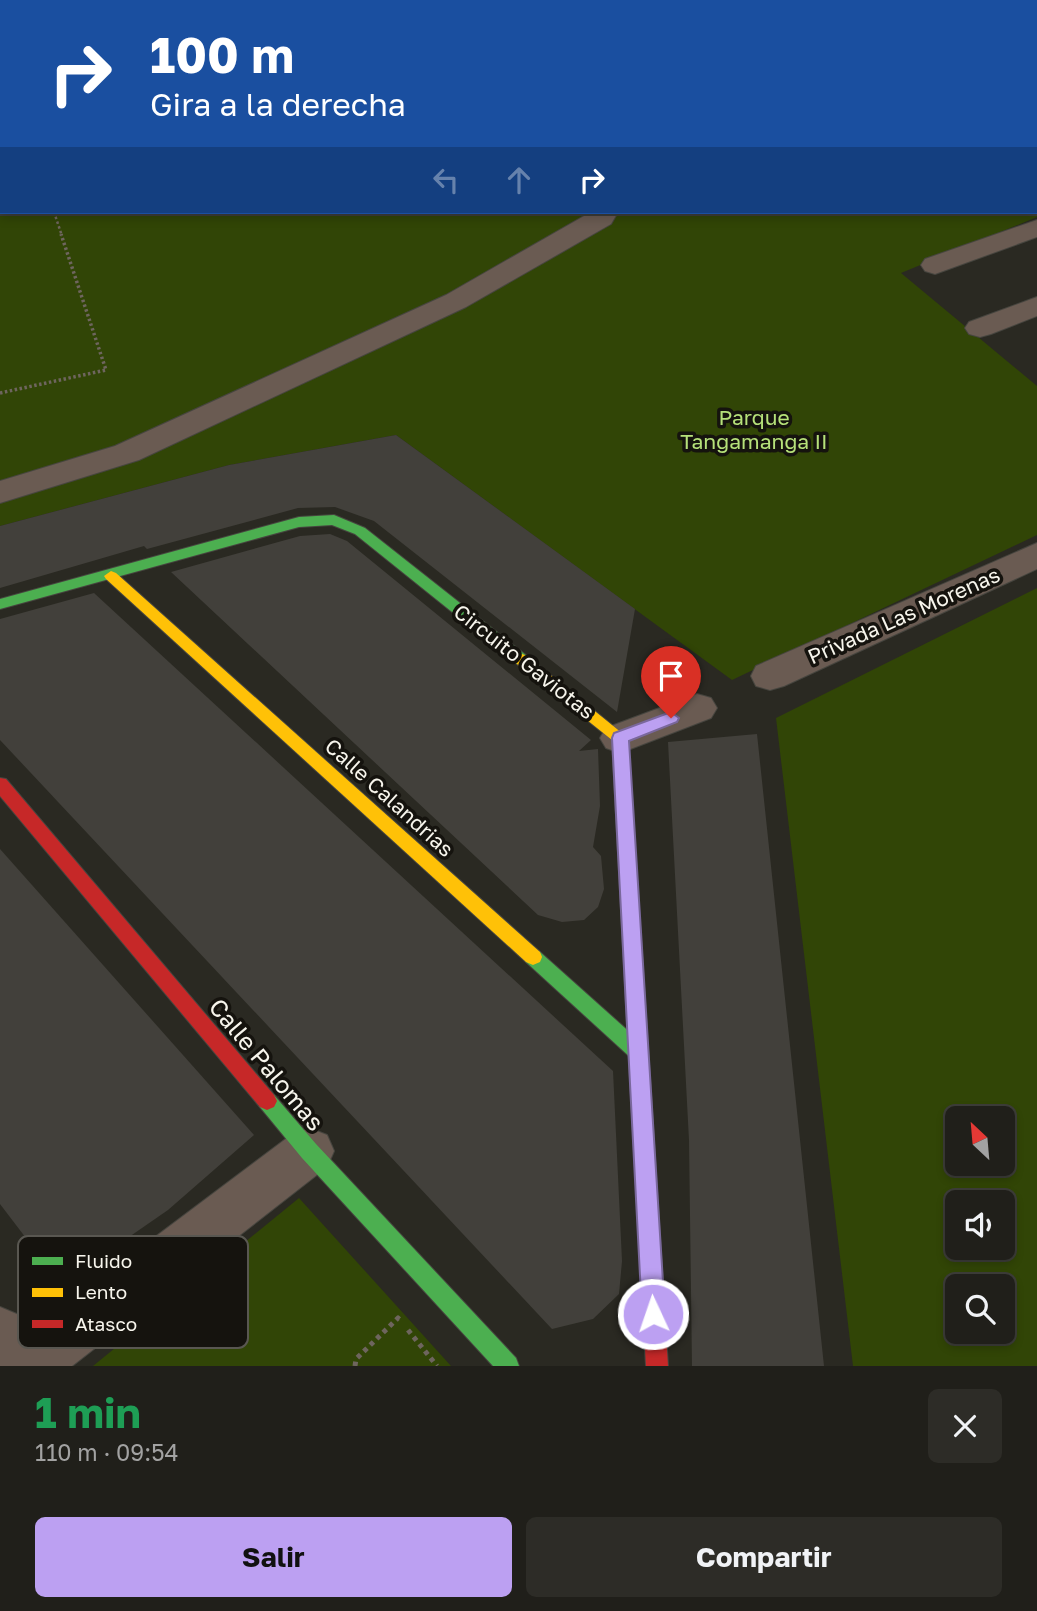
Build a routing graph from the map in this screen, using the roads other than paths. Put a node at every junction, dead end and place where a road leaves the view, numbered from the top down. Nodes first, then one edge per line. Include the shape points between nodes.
1 (603, 214) edge
2 (1037, 228) edge
3 (935, 265) dead end
4 (1037, 306) edge
5 (980, 328) dead end
6 (0, 492) edge
7 (1037, 555) edge
8 (111, 576) junction
9 (0, 604) edge
10 (770, 676) dead end
11 (697, 708) dead end
12 (620, 738) junction
13 (0, 784) edge
14 (637, 1051) junction
15 (309, 1151) junction
16 (198, 1236) edge
17 (0, 1334) edge
18 (52, 1348) edge
19 (21, 1366) edge
20 (28, 1366) edge
21 (508, 1366) edge
22 (657, 1366) edge

1 - 6 street via 456,301 127,453
2 - 3 street
4 - 5 street
7 - 10 street, Privada Las Morenas
8 - 9 street, Circuito Gaviotas
8 - 12 street, Circuito Gaviotas via 299,522 334,520 360,531
8 - 14 street, Calle Calandrias
11 - 12 street
12 - 14 street
13 - 15 street, Calle Palomas
14 - 22 street
15 - 16 street
15 - 21 street, Calle Palomas
17 - 19 street
18 - 20 street

